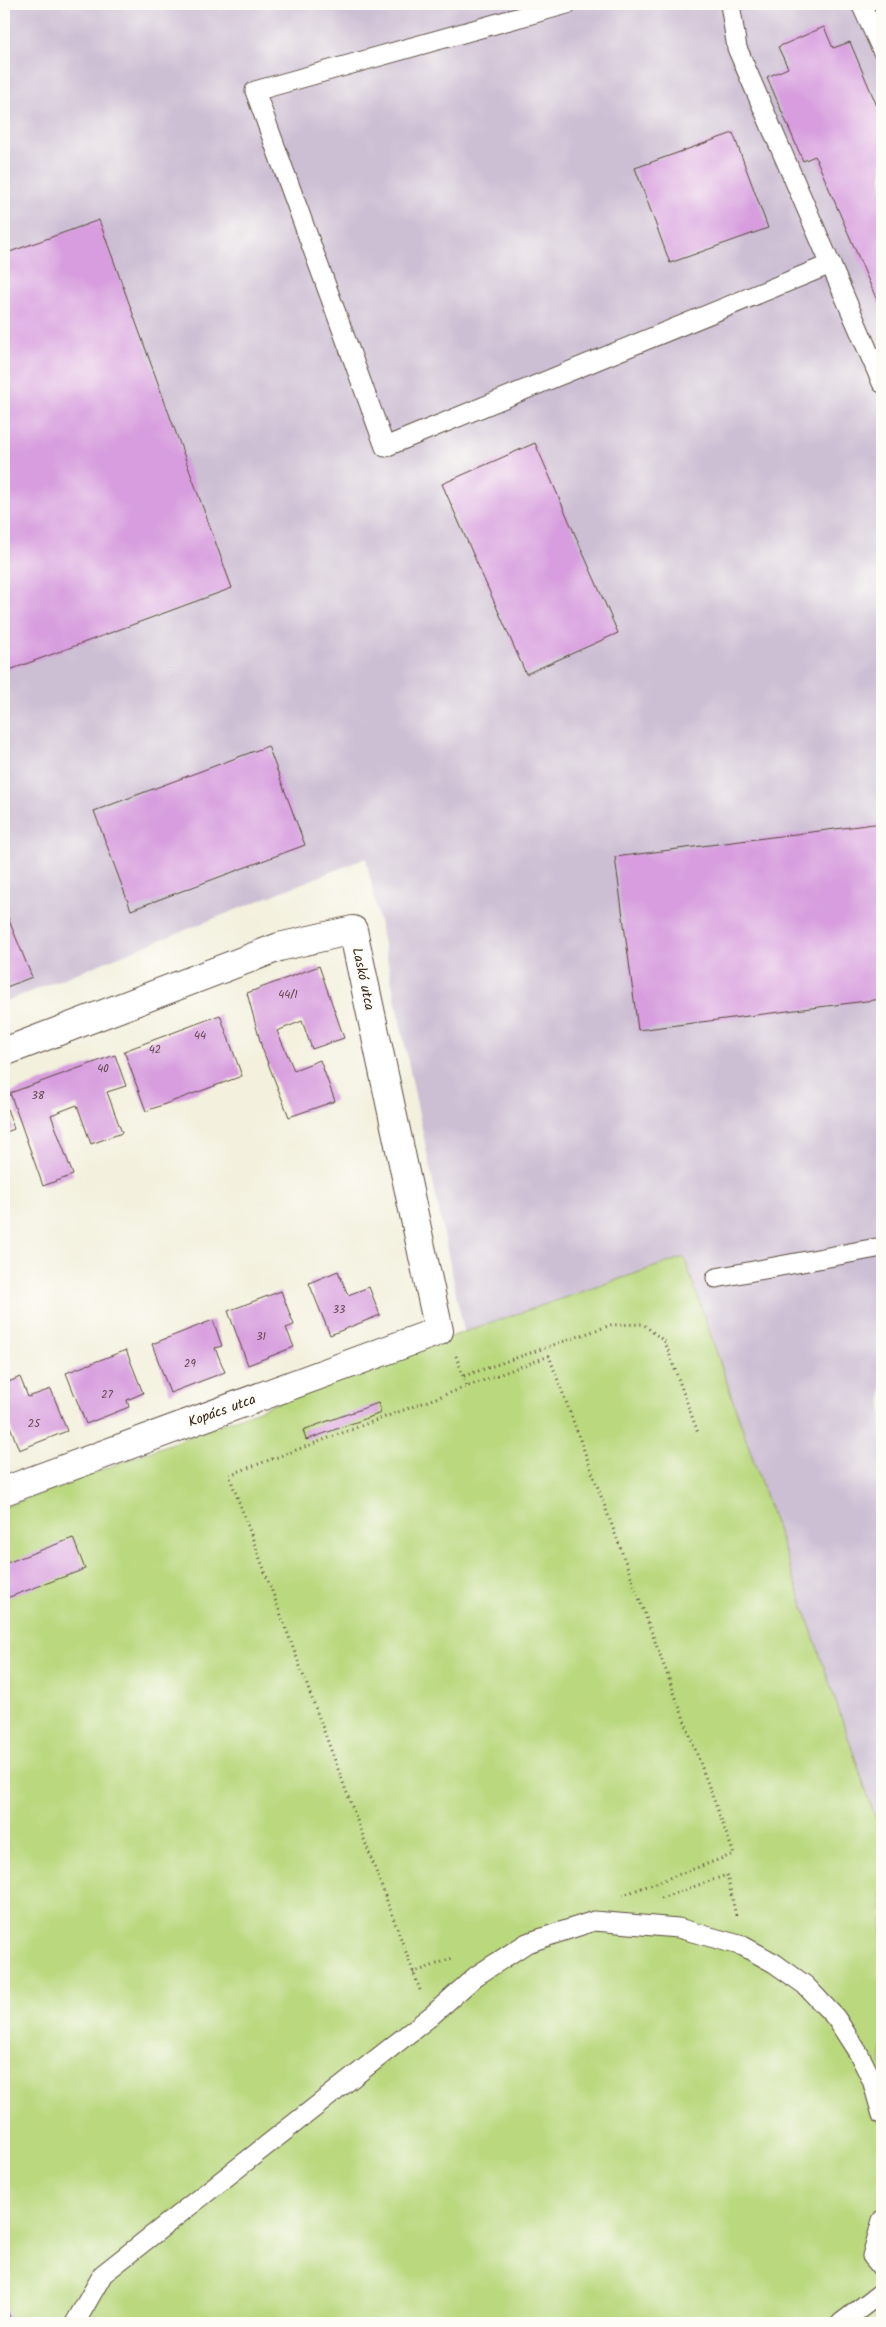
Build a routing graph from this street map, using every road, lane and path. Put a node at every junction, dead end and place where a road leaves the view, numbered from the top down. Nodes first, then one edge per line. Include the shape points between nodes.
1 (567, 4) edge
2 (730, 4) edge
3 (861, 4) edge
4 (882, 50) edge
5 (830, 264) junction
6 (882, 383) edge
7 (4, 1052) edge
8 (882, 1247) edge
9 (716, 1278) dead end
10 (439, 1331) joint
11 (455, 1354) dead end
12 (464, 1376) junction
13 (467, 1387) junction
14 (698, 1433) dead end
15 (4, 1491) edge
16 (615, 1898) dead end
17 (459, 1956) dead end
18 (413, 1973) junction
19 (432, 2016) junction
20 (882, 2115) edge
21 (882, 2220) edge
22 (882, 2268) edge
23 (882, 2292) edge
24 (75, 2323) edge
25 (841, 2323) edge

1 - 5 lane via 255,92 384,447
2 - 5 lane via 738,48
3 - 4 lane
5 - 6 lane
7 - 10 street, Laskó utca via 279,947 353,930
8 - 9 lane
10 - 15 street, Kopács utca
11 - 12 path
12 - 13 path
12 - 14 path via 611,1325 642,1324 665,1342
13 - 16 path via 550,1356 734,1854
13 - 18 path via 229,1475
17 - 18 path
18 - 19 path
19 - 20 lane via 476,1976 527,1943 594,1921 678,1928 743,1946 774,1963 805,1986 836,2018 859,2054 872,2080
19 - 24 lane via 103,2274
21 - 22 lane via 872,2256
23 - 25 lane

